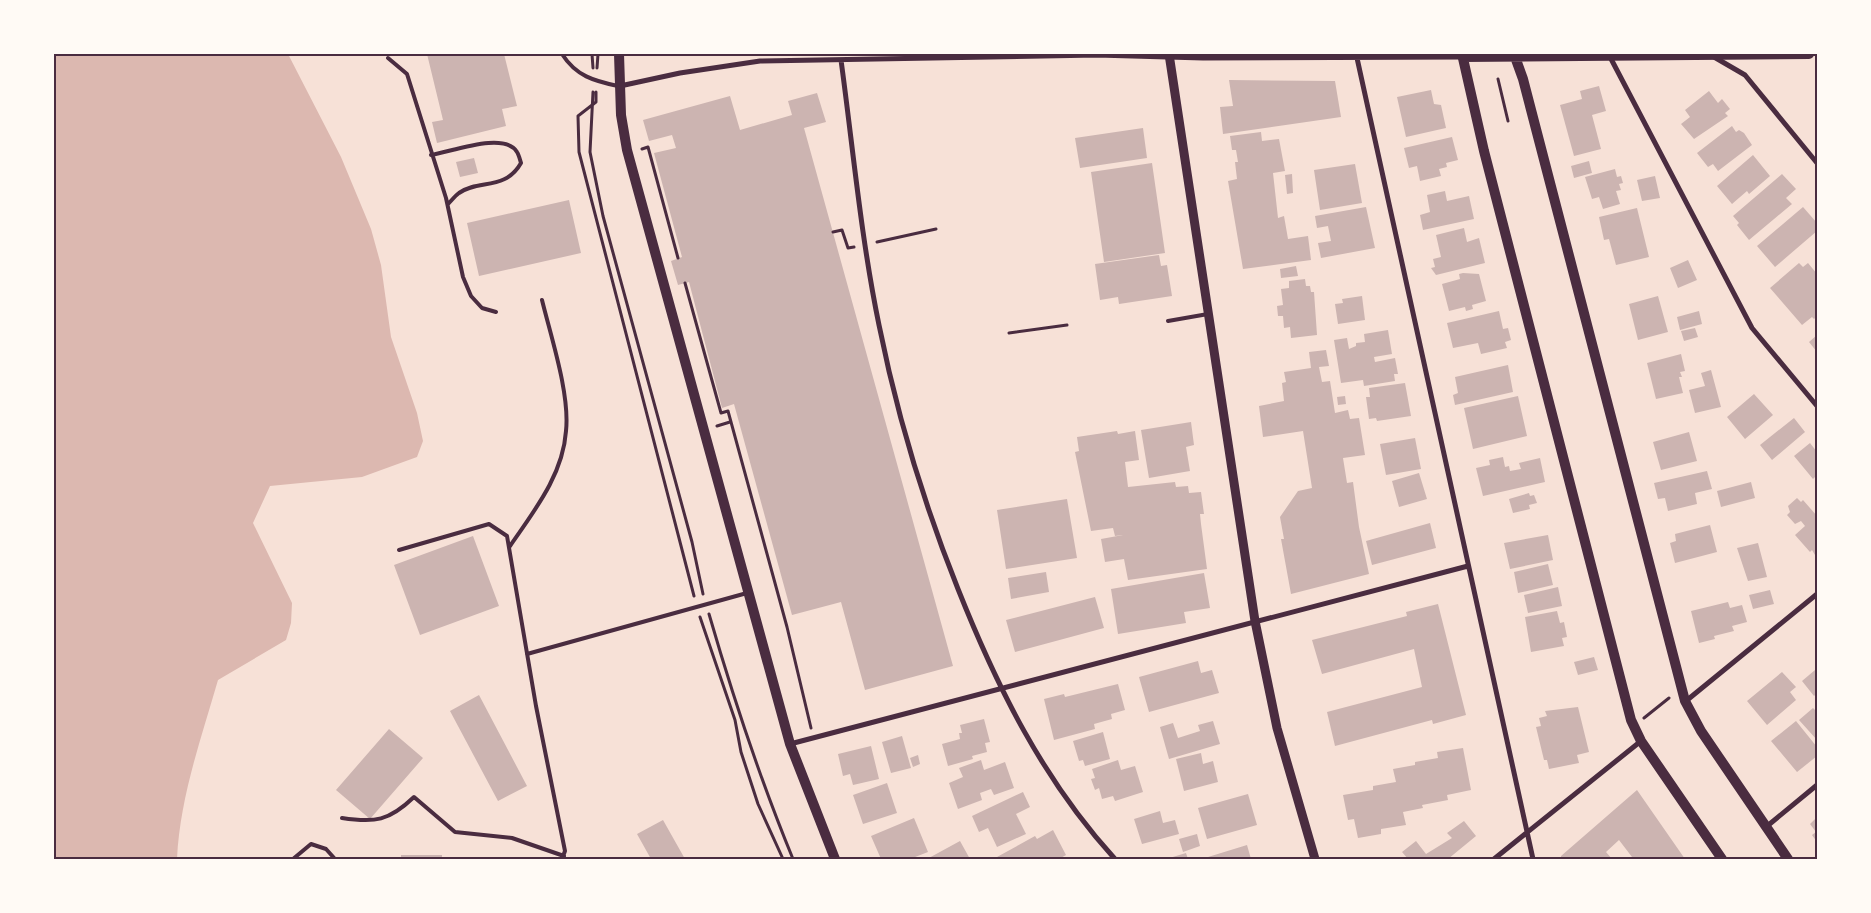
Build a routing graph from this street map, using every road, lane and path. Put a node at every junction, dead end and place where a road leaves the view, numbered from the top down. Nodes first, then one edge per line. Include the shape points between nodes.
1 (562, 54) edge
2 (592, 54) edge
3 (598, 54) edge
4 (619, 54) edge
5 (1709, 54) edge
6 (1809, 54) edge
7 (1463, 55) edge
8 (1514, 55) edge
9 (1608, 55) edge
10 (1169, 56) edge
11 (388, 58) dead end
12 (1357, 58) junction
13 (841, 60) junction
14 (1498, 79) dead end
15 (595, 81) junction
16 (620, 86) junction
17 (592, 103) junction
18 (1508, 120) dead end
19 (640, 149) dead end
20 (431, 155) junction
21 (1817, 163) edge
22 (448, 204) junction
23 (936, 229) dead end
24 (833, 232) dead end
25 (874, 242) dead end
26 (856, 246) dead end
27 (678, 258) dead end
28 (685, 283) dead end
29 (542, 300) dead end
30 (496, 312) dead end
31 (1210, 313) junction
32 (1168, 321) dead end
33 (1067, 325) dead end
34 (1009, 333) dead end
35 (1817, 406) edge
36 (730, 422) junction
37 (724, 424) dead end
38 (510, 546) junction
39 (399, 550) dead end
40 (1468, 566) junction
41 (747, 593) junction
42 (1817, 594) edge
43 (706, 605) junction
44 (697, 608) junction
45 (1255, 621) junction
46 (527, 654) junction
47 (1000, 687) junction
48 (1672, 696) dead end
49 (1686, 701) junction
50 (1642, 720) dead end
51 (814, 738) junction
52 (1641, 741) junction
53 (790, 744) junction
54 (1817, 785) edge
55 (342, 818) dead end
56 (1766, 827) junction
57 (1528, 831) junction
58 (563, 858) edge
59 (293, 859) edge
60 (335, 859) edge
61 (783, 859) edge
62 (793, 859) edge
63 (835, 859) edge
64 (1115, 859) edge
65 (1315, 859) edge
66 (1494, 859) edge
67 (1534, 859) edge
68 (1722, 859) edge
69 (1788, 859) edge

1 - 15 lane via 570,65
2 - 15 path
3 - 15 path
4 - 16 main road
5 - 6 main road
5 - 9 main road
5 - 21 street via 1745,75
7 - 8 main road
7 - 12 street
7 - 52 main road via 1484,151 1631,720
8 - 9 main road
8 - 49 main road via 1523,79
9 - 35 street via 1752,328
10 - 12 street
10 - 13 street
10 - 31 street
11 - 20 lane via 407,74
12 - 40 street
13 - 16 street via 760,61
13 - 47 street via 878,323 896,401 950,569
14 - 18 path
15 - 16 lane
15 - 17 path
16 - 41 main road via 627,150
17 - 43 path via 590,152 603,216 692,542
17 - 44 path via 578,116 579,152
19 - 27 path via 648,147
20 - 22 lane
20 - 22 lane via 477,143 510,145 517,151 521,163 516,173 501,181 460,192
22 - 30 lane via 463,277 471,296 482,308
23 - 25 path
24 - 26 path via 842,230 848,248
28 - 36 path via 720,414 728,411
29 - 38 lane via 563,391 566,430 561,459 551,483
31 - 32 lane
31 - 45 street
33 - 34 path
36 - 37 path
36 - 51 path
38 - 39 lane via 507,536 489,524
38 - 46 lane
40 - 45 street
40 - 57 street
41 - 43 lane
41 - 53 main road
42 - 49 street
43 - 44 lane
43 - 62 path via 744,729
44 - 46 lane
44 - 61 path via 735,720 741,752 758,804
45 - 47 street
45 - 65 street via 1277,728
46 - 58 lane via 565,851
47 - 51 street
47 - 64 street via 1046,770
48 - 50 path
49 - 56 main road via 1700,731
51 - 53 street
52 - 57 street
52 - 68 main road
53 - 63 main road
54 - 56 street
55 - 58 lane via 367,822 383,819 399,812 414,797 455,832 512,838
56 - 69 main road
57 - 66 street
57 - 67 street
59 - 60 lane via 311,844 326,849

